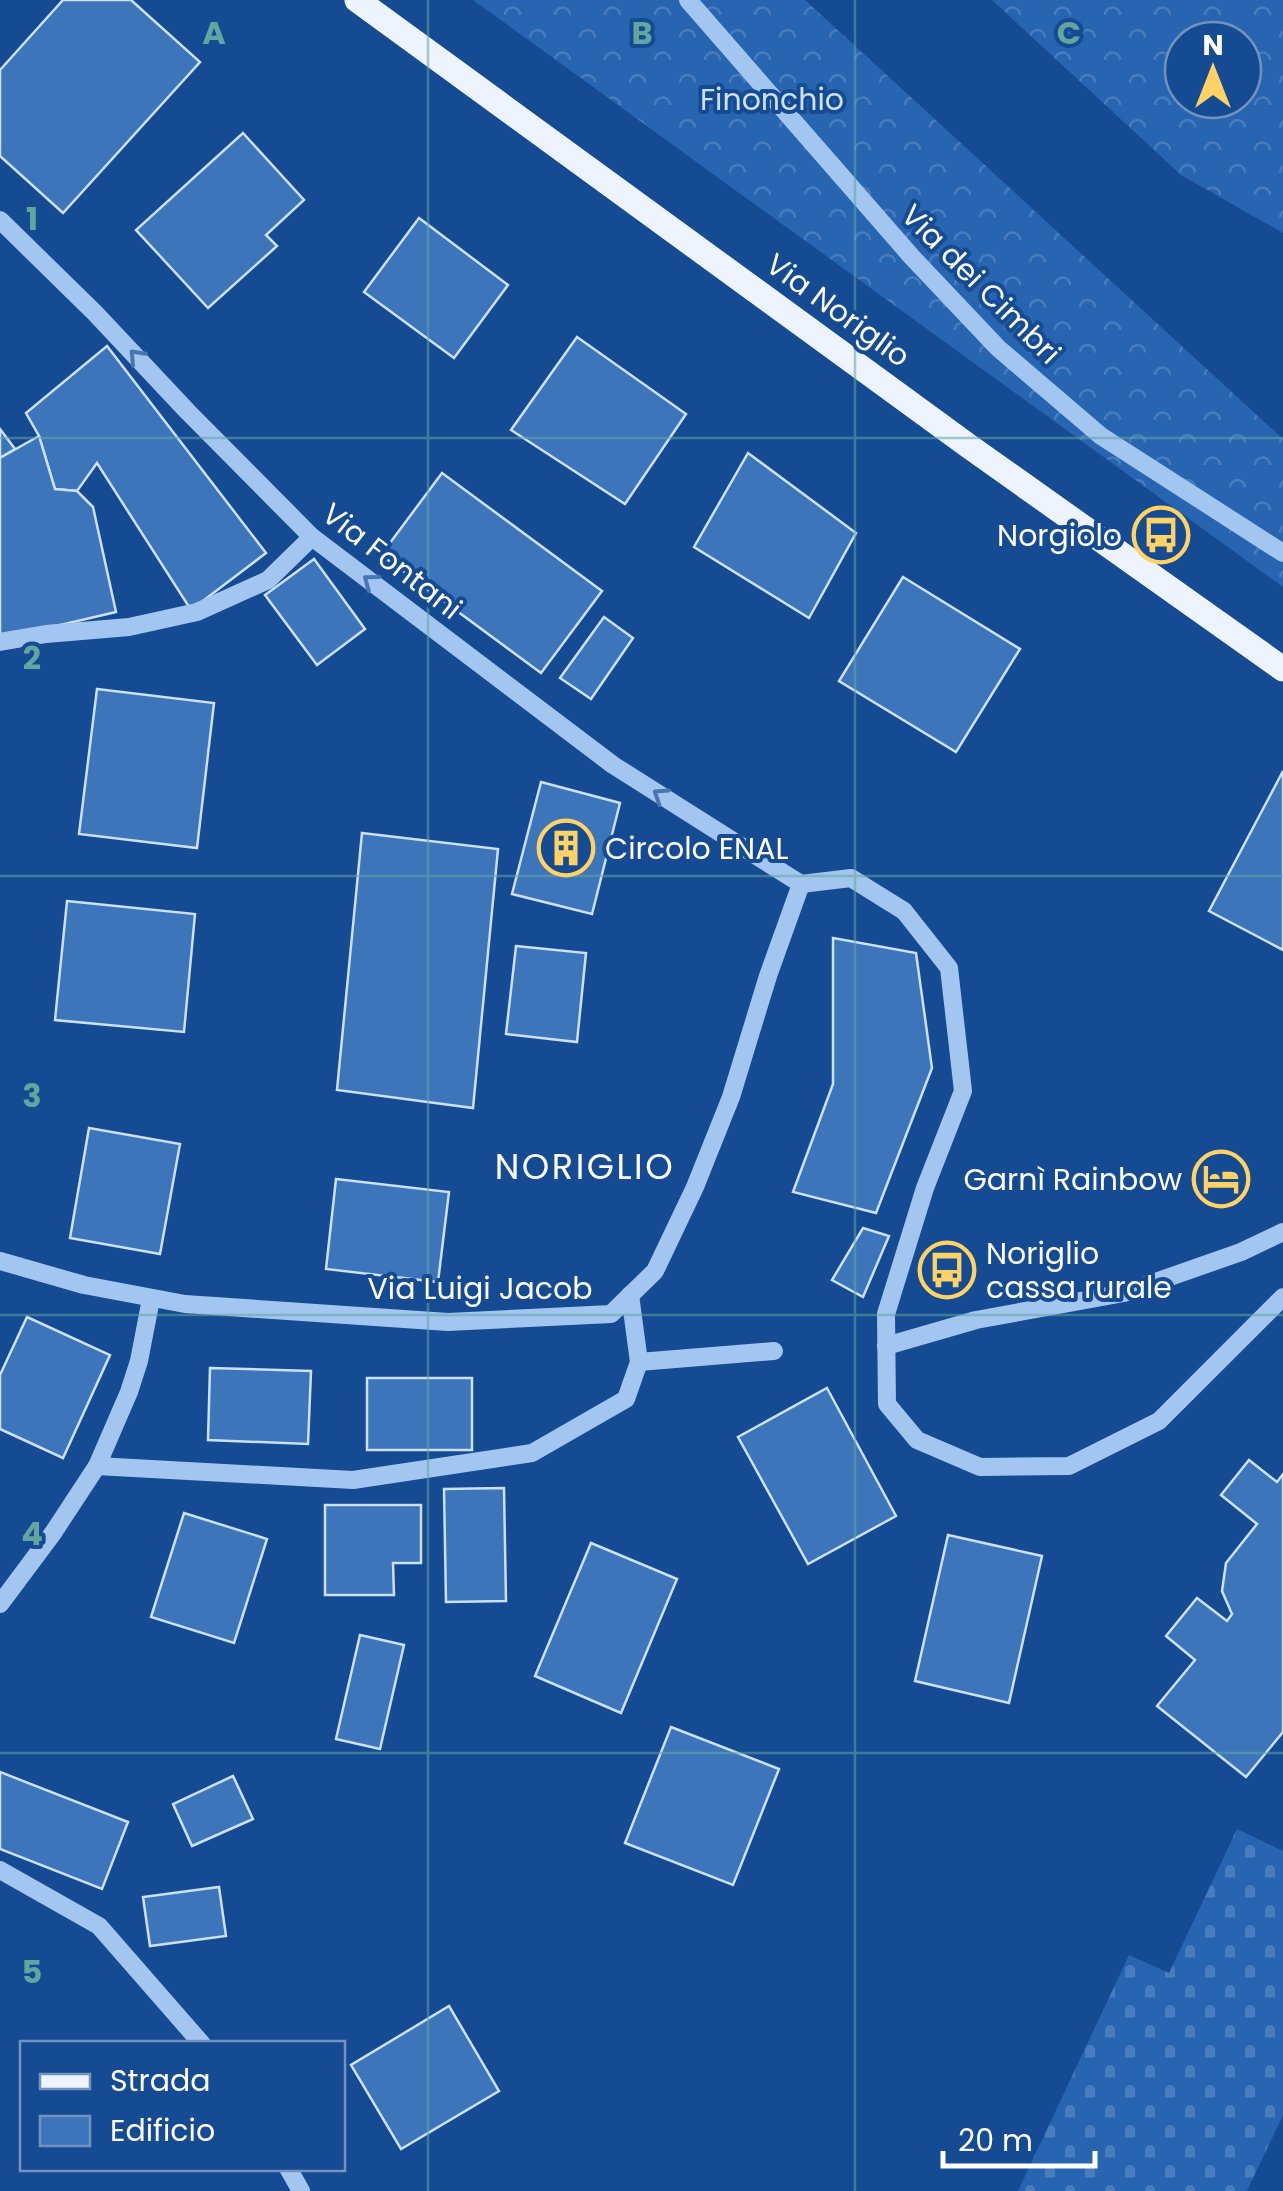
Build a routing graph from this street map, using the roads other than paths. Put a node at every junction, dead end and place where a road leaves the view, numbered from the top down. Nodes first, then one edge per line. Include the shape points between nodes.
1 (356, 0) edge
2 (688, 0) edge
3 (0, 220) edge
4 (312, 538) junction
5 (1283, 553) edge
6 (0, 642) edge
7 (1283, 669) edge
8 (801, 884) junction
9 (1283, 1232) edge
10 (0, 1260) edge
11 (630, 1295) junction
12 (1283, 1297) edge
13 (151, 1299) junction
14 (886, 1346) junction
15 (774, 1351) dead end
16 (639, 1362) junction
17 (97, 1466) junction
18 (0, 1604) edge
19 (0, 1870) edge
20 (200, 2041) edge

1 - 7 main road, Via Noriglio
2 - 5 street, Via dei Cimbri via 998,348 1102,436
4 -> 3 street, Via Fontani
4 - 6 street via 268,580 197,612
8 -> 4 street, Via Fontani via 613,765
8 - 11 street, Via Luigi Jacob via 695,1187 655,1271
8 - 14 street via 851,878 904,911 948,968 963,1092 886,1314
9 - 14 street via 1124,1292 976,1320
10 - 13 street, Via Luigi Jacob
11 - 13 street, Via Luigi Jacob via 610,1314 448,1322
11 - 16 street
12 - 14 street via 1158,1420 1068,1466 980,1467 917,1440 887,1404
13 - 17 street via 129,1392
15 - 16 street
16 - 17 street via 626,1400 532,1453 353,1480
17 - 18 street
19 - 20 street via 99,1926

